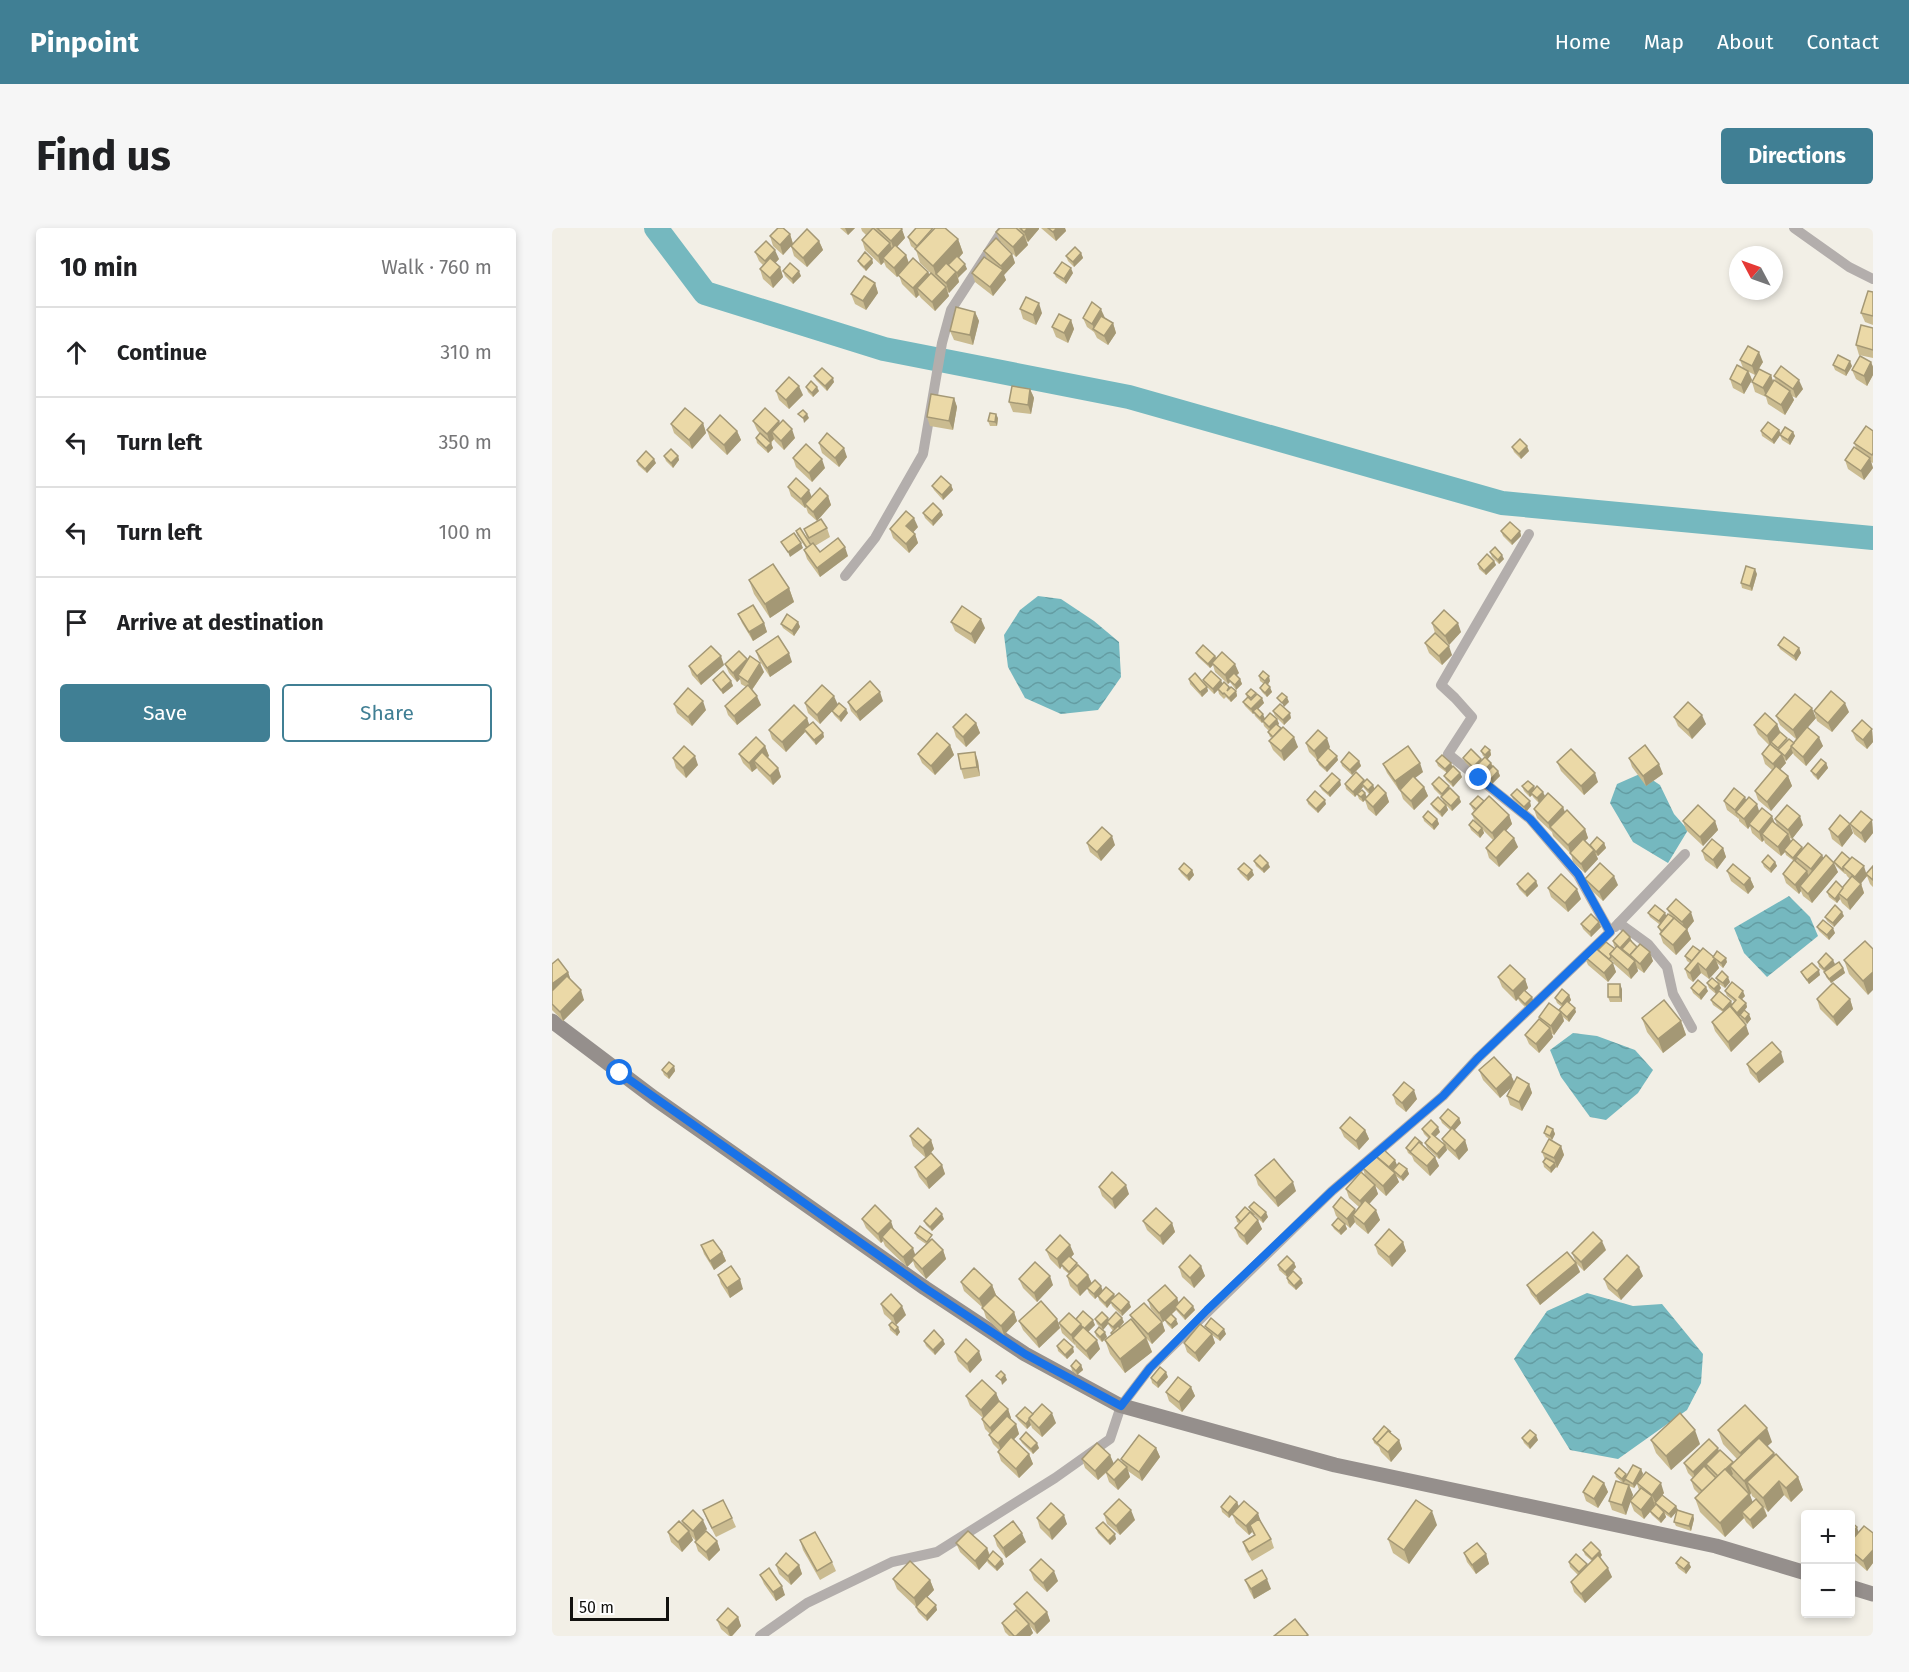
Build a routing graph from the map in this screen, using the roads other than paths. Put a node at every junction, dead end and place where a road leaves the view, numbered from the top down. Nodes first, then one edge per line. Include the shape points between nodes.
1 (1004, 228) edge
2 (1794, 228) edge
3 (1873, 279) edge
4 (1529, 534) dead end
5 (844, 576) dead end
6 (1685, 854) dead end
7 (1619, 923) junction
8 (1610, 932) junction
9 (552, 1021) edge
10 (1692, 1028) dead end
11 (1121, 1406) junction
12 (1801, 1572) edge
13 (1855, 1588) edge
14 (1873, 1594) edge
15 (760, 1636) edge

1 - 5 street via 951,310 923,454 875,538
2 - 3 street
4 - 8 street via 1441,685 1472,717 1448,754 1530,819 1578,874
6 - 7 street
7 - 8 street
7 - 10 street via 1647,944 1667,967 1672,994
8 - 11 street via 1443,1096 1332,1191 1207,1310 1150,1368
9 - 11 main road via 654,1098 925,1288 1025,1354
11 - 12 main road via 1335,1465 1716,1546
11 - 15 street via 1110,1439 1055,1478 937,1552 892,1562 807,1604
13 - 14 main road

